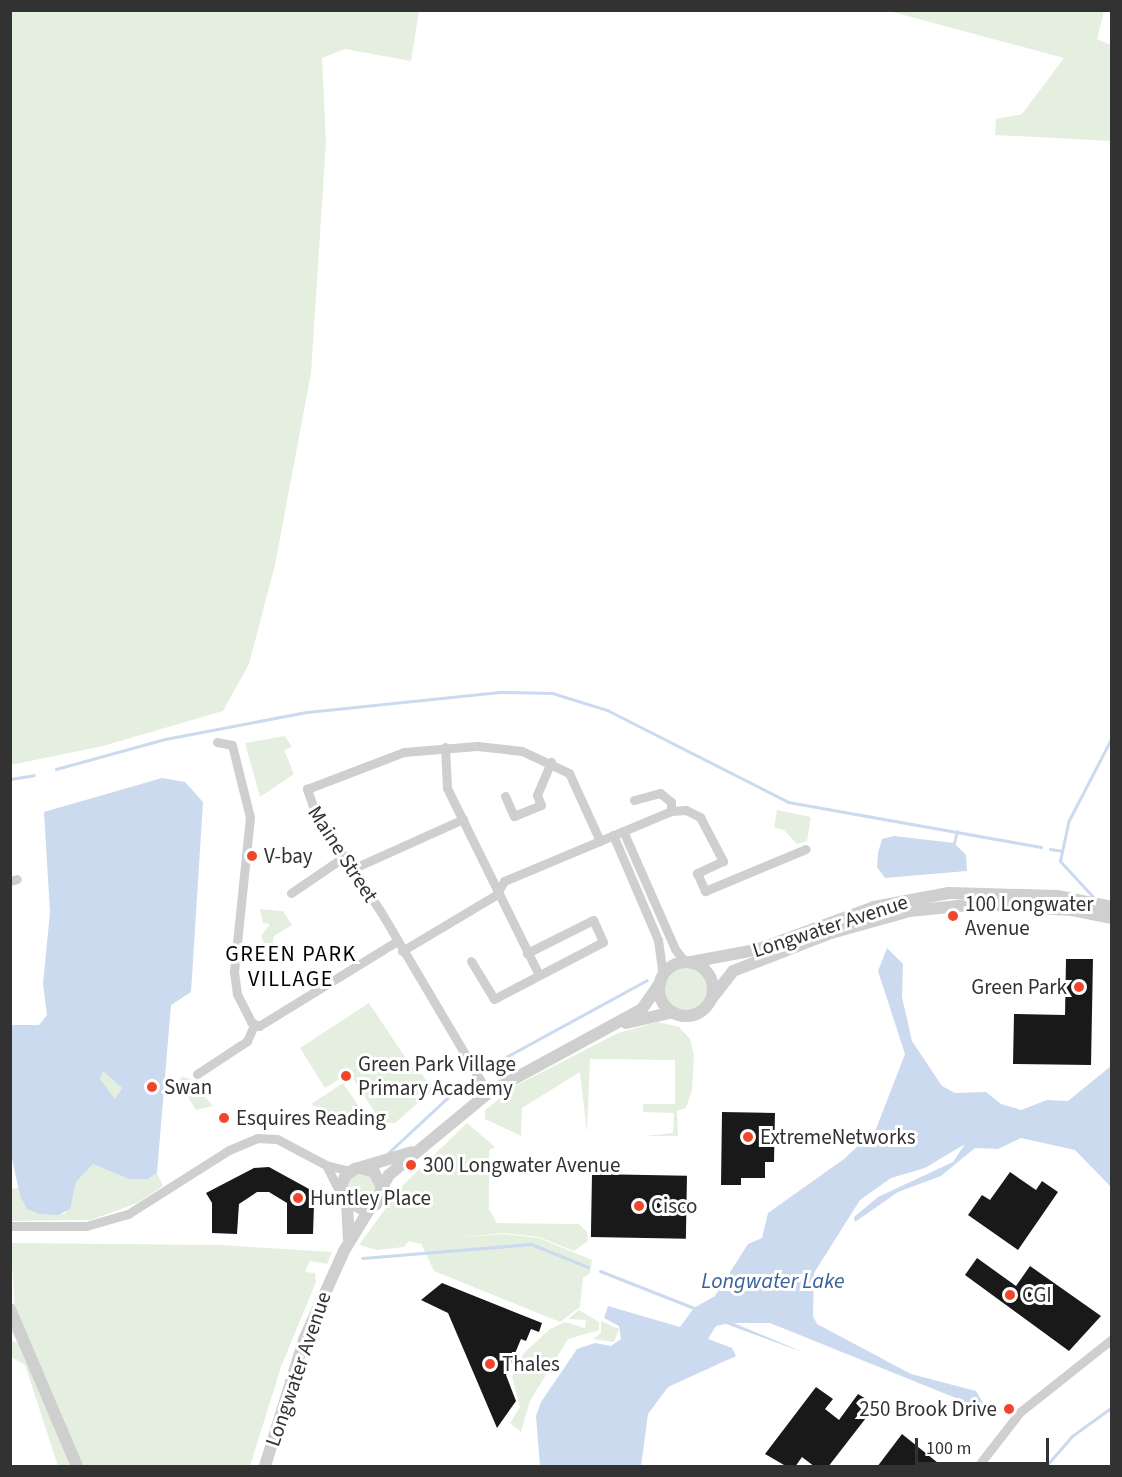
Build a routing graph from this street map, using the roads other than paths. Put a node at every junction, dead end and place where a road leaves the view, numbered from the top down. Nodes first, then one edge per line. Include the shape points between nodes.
1 (218, 742) dead end
2 (445, 747) junction
3 (551, 762) junction
4 (505, 796) dead end
5 (634, 800) dead end
6 (671, 811) junction
7 (463, 819) junction
8 (623, 831) junction
9 (613, 835) junction
10 (600, 841) junction
11 (807, 849) dead end
12 (344, 857) junction
13 (352, 869) junction
14 (291, 893) dead end
15 (496, 895) junction
16 (1112, 907) edge
17 (1112, 918) edge
18 (397, 941) junction
19 (402, 951) junction
20 (527, 953) junction
21 (471, 962) dead end
22 (688, 962) junction
23 (538, 975) junction
24 (661, 980) junction
25 (712, 998) junction
26 (673, 1012) junction
27 (254, 1025) junction
28 (616, 1025) junction
29 (197, 1074) dead end
30 (488, 1093) junction
31 (416, 1150) junction
32 (326, 1165) junction
33 (355, 1169) junction
34 (382, 1187) junction
35 (344, 1198) junction
36 (370, 1208) junction
37 (10, 1226) edge
38 (349, 1240) junction
39 (10, 1309) edge
40 (1112, 1339) edge
41 (77, 1467) edge
42 (265, 1467) edge
43 (978, 1467) edge

1 - 27 street via 232,745 250,817 234,972 238,999
2 - 3 street, Maine Street via 500,747
2 - 7 street via 447,788
2 - 12 street, Maine Street via 372,761 307,789 309,802
3 - 4 street via 537,795 541,805 514,816
3 - 10 street, Maine Street via 569,773
5 - 6 street via 660,793 671,802
6 - 8 street
6 - 11 street via 686,810 700,817 723,861 697,873 705,891
7 - 13 street
7 - 15 street
8 - 9 street
8 - 22 street via 675,949
9 - 10 street
9 - 24 street via 658,940
10 - 15 street via 504,881
12 - 13 street, Maine Street
12 - 14 street
13 - 18 street, Maine Street
15 - 19 street
15 - 20 street
16 - 22 street, Longwater Avenue via 1074,899 978,892 922,897 843,917 756,950
17 - 25 street, Longwater Avenue via 978,904 890,915 733,971
18 - 19 street, Maine Street
18 - 27 street
19 - 30 street, Maine Street
20 - 23 street
20 - 23 street via 593,920 603,942
21 - 23 street via 494,999
22 - 24 street
22 - 25 street via 711,977
24 - 26 street via 661,998
24 - 28 street via 642,1009
25 - 26 street via 694,1015
26 - 28 street
27 - 29 street via 247,1041
28 - 30 street
30 - 31 street
31 - 33 street
31 - 34 street
32 - 33 street
32 - 35 street
32 - 37 street via 277,1139 257,1138 229,1150 128,1214 86,1226
33 - 34 street via 374,1172
33 - 35 street via 342,1181
34 - 36 street via 379,1200
35 - 36 street via 357,1209
35 - 38 street, Longwater Avenue
36 - 38 street, Longwater Avenue
38 - 42 street, Longwater Avenue via 304,1340
39 - 41 street
40 - 43 street via 1028,1405

